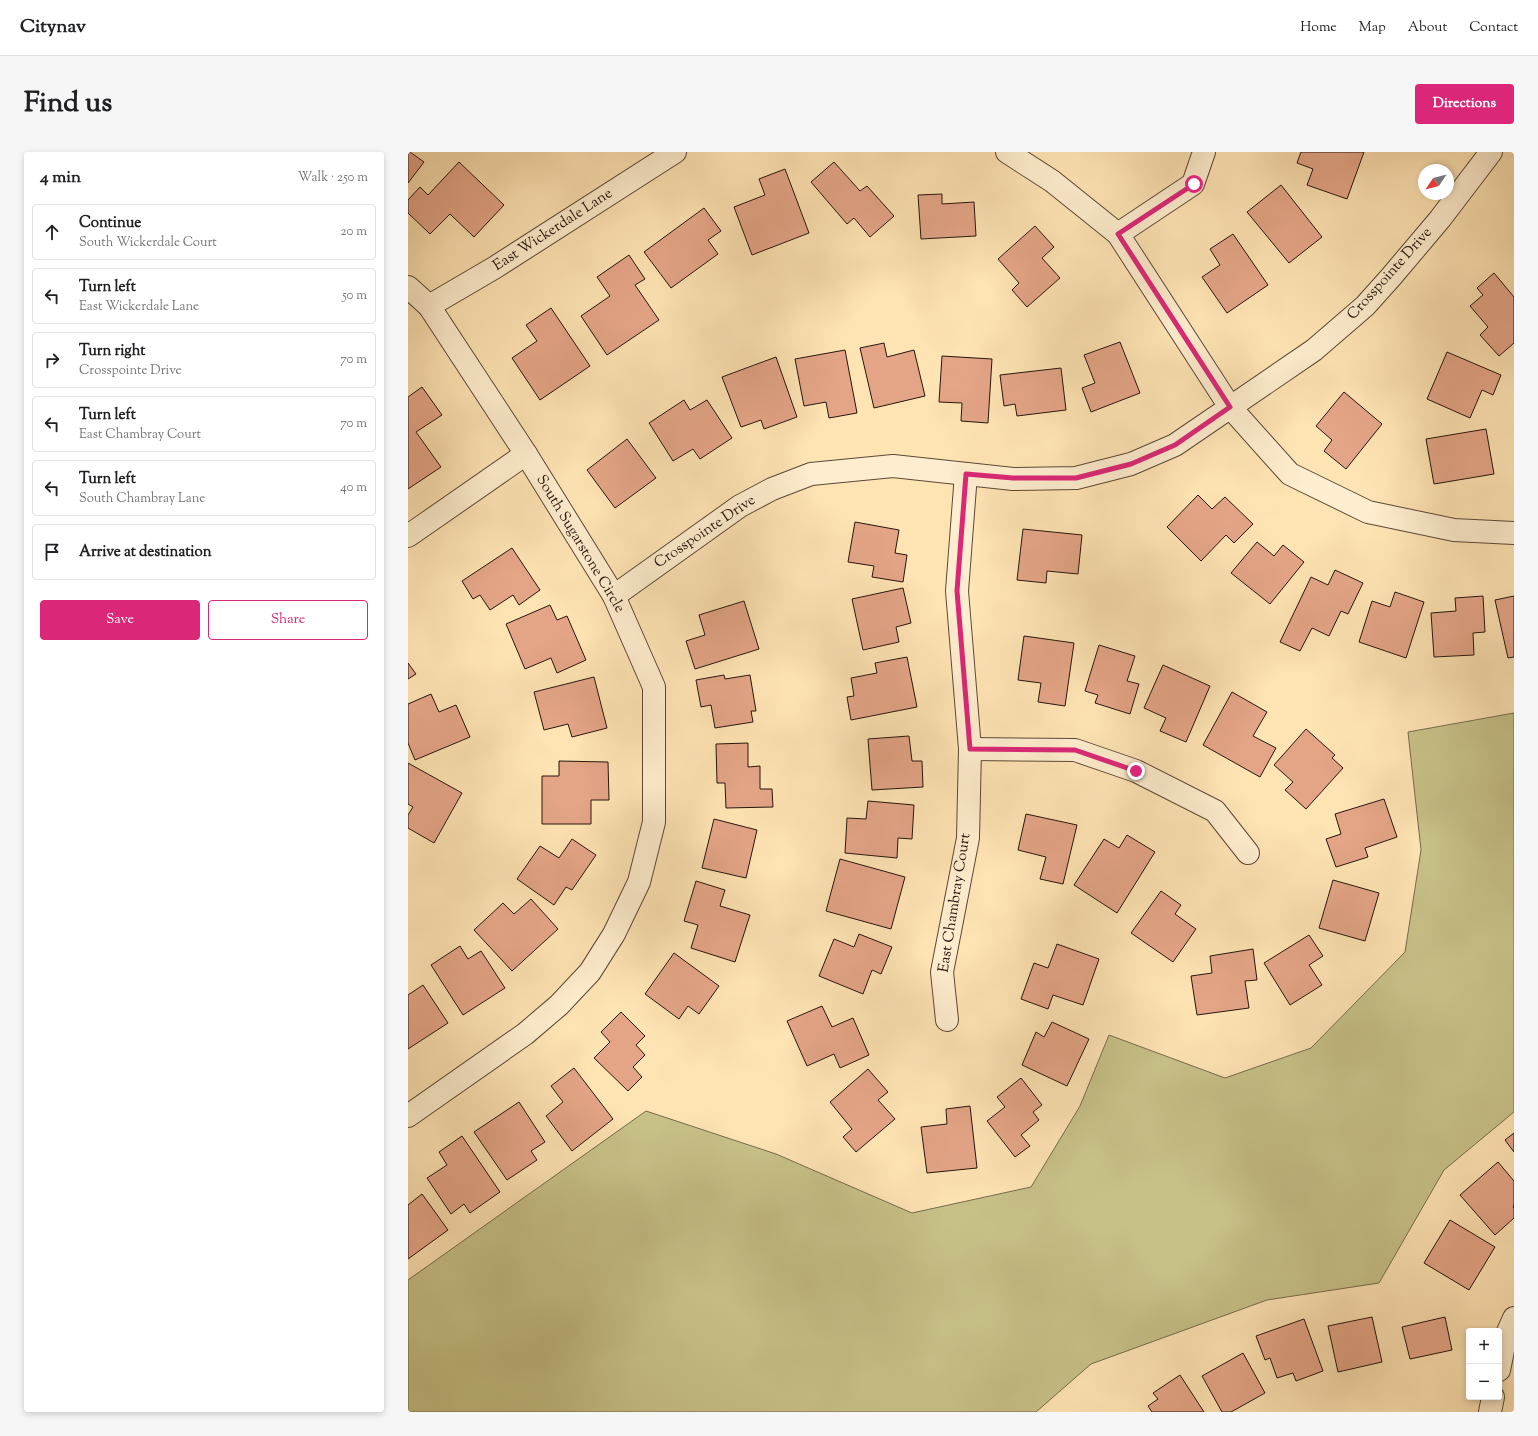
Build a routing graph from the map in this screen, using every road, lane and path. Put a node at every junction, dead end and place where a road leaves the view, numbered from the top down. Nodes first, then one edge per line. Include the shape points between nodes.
1 (675, 152) edge
2 (1007, 152) edge
3 (1204, 152) edge
4 (1491, 152) edge
5 (1118, 234) junction
6 (408, 287) edge
7 (429, 306) junction
8 (1230, 407) junction
9 (526, 454) junction
10 (966, 474) junction
11 (1514, 533) edge
12 (408, 536) edge
13 (614, 596) junction
14 (970, 749) junction
15 (1248, 853) dead end
16 (947, 1020) dead end
17 (408, 1116) edge
18 (1514, 1318) edge
19 (1500, 1364) edge
20 (1492, 1400) edge
21 (1490, 1412) edge

1 - 7 street, East Wickerdale Lane via 494,268
2 - 5 street via 1052,181
3 - 5 street via 1194,184
4 - 8 street, Crosspointe Drive via 1440,219 1365,306 1314,350
5 - 8 street
6 - 7 street, South Sugarstone Circle
7 - 9 street, South Sugarstone Circle
8 - 10 street, Crosspointe Drive via 1175,445 1124,466 1076,478 1013,478
8 - 11 street via 1290,474 1368,512 1454,530
9 - 12 street
9 - 13 street, South Sugarstone Circle
10 - 13 street, Crosspointe Drive via 893,466 810,474 772,489 740,506
10 - 14 street, East Chambray Court via 957,591
13 - 17 street, South Sugarstone Circle via 654,687 654,822 638,882 614,934 590,972 559,1005 525,1034
14 - 15 street via 1075,750 1136,771 1215,811
14 - 16 street, East Chambray Court via 968,838 942,972
18 - 19 street via 1506,1336
20 - 21 street

